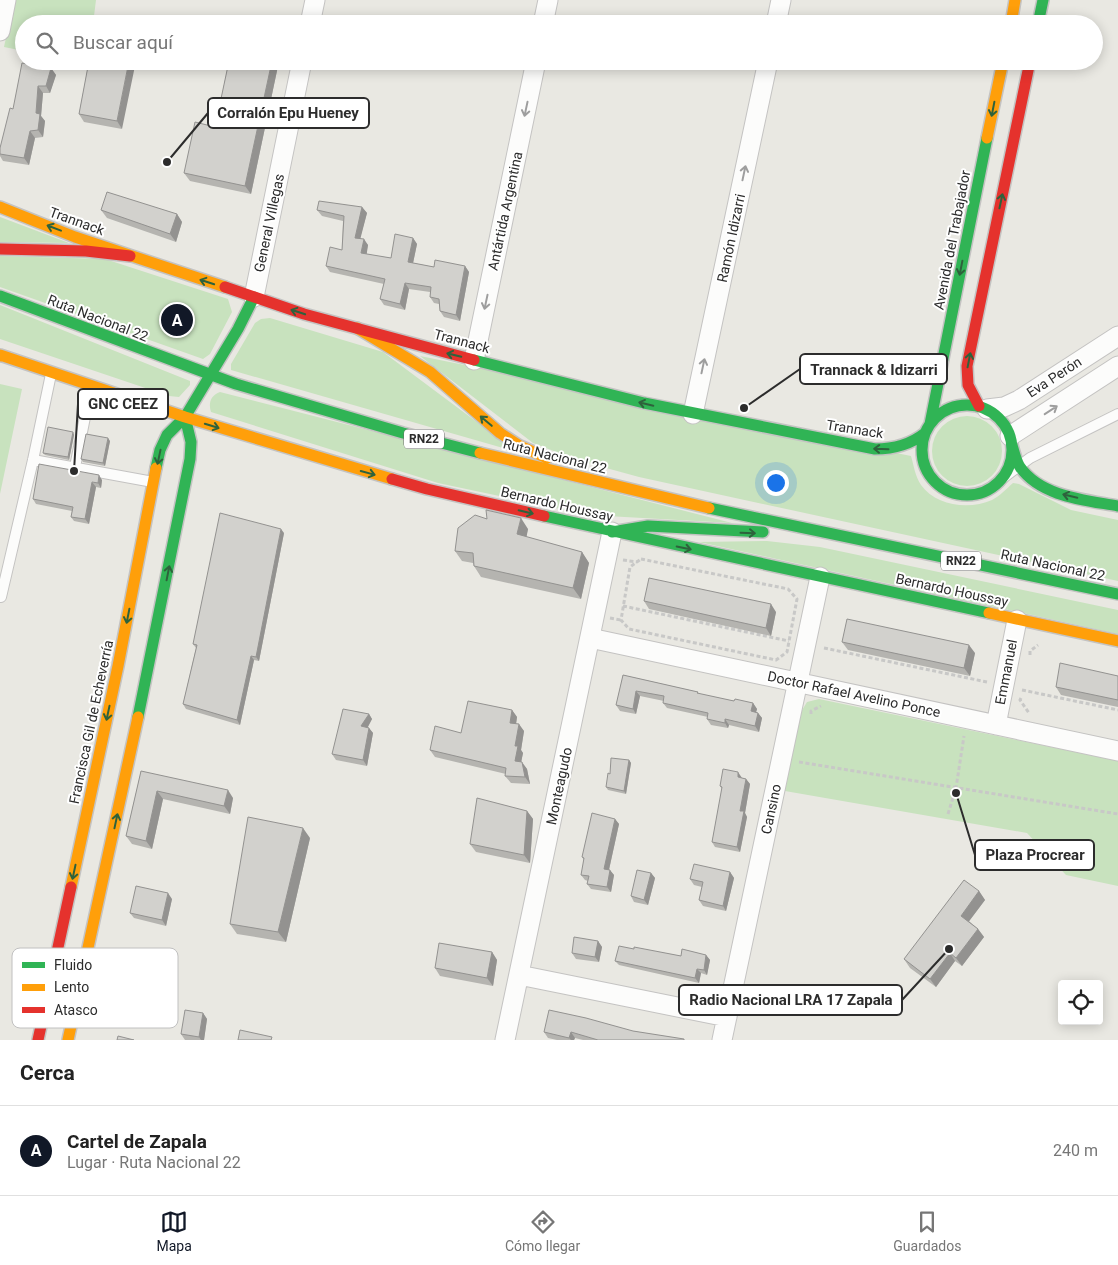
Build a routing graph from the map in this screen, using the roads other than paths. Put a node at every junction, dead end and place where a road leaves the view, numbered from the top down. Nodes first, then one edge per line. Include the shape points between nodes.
1 (6, 0) edge
2 (315, 0) edge
3 (548, 0) edge
4 (781, 0) edge
5 (1015, 0) edge
6 (1043, 0) edge
7 (312, 15) edge
8 (545, 15) edge
9 (778, 15) edge
10 (1012, 15) edge
11 (1040, 15) edge
12 (0, 31) edge
13 (300, 70) edge
14 (534, 70) edge
15 (766, 70) edge
16 (1001, 70) edge
17 (1028, 70) edge
18 (0, 207) edge
19 (0, 249) edge
20 (130, 256) junction
21 (0, 296) edge
22 (254, 297) junction
23 (357, 328) junction
24 (1118, 336) edge
25 (1, 355) edge
26 (474, 360) junction
27 (1118, 366) edge
28 (51, 373) junction
29 (210, 375) junction
30 (91, 386) junction
31 (983, 408) junction
32 (694, 414) junction
33 (1118, 414) edge
34 (185, 417) junction
35 (927, 429) junction
36 (1011, 441) junction
37 (34, 460) junction
38 (1019, 466) junction
39 (76, 467) junction
40 (1002, 478) junction
41 (154, 482) junction
42 (640, 492) junction
43 (1118, 506) edge
44 (804, 527) junction
45 (612, 532) junction
46 (820, 577) junction
47 (1118, 594) edge
48 (1, 597) dead end
49 (1017, 620) junction
50 (590, 638) junction
51 (1118, 642) edge
52 (126, 667) junction
53 (148, 673) junction
54 (798, 682) junction
55 (996, 725) junction
56 (1118, 751) edge
57 (60, 948) edge
58 (88, 948) edge
59 (519, 975) junction
60 (727, 1017) junction
61 (505, 1040) edge
62 (722, 1040) edge

1 - 12 street
2 - 7 street
3 - 8 street
4 - 9 street
5 - 10 street
6 - 11 street
13 - 22 street, General Villegas
14 -> 26 street, Antártida Argentina
32 -> 15 street, Ramón Idizarri
16 -> 35 street, Avenida del Trabajador
31 -> 17 street via 974,400 968,385 967,366
20 -> 18 street, Trannack
19 - 20 street via 86,251
22 -> 20 street, Trannack
21 - 29 street, Ruta Nacional 22 / RN22
23 -> 22 street, Trannack
22 - 29 street, General Villegas
26 -> 23 street, Trannack
42 -> 23 street via 520,446 485,422 430,372
24 - 31 street, Eva Perón via 1019,400 1004,407
25 - 28 street, Bernardo Houssay
32 -> 26 street, Trannack
36 -> 27 street, Eva Perón
28 - 30 street, Bernardo Houssay
28 - 37 lane
29 - 34 street, Francisca Gil de Echeverría
29 - 42 street, Ruta Nacional 22 / RN22 via 403,433
30 - 34 street, Bernardo Houssay
30 - 39 lane
31 - 35 street, Trannack via 956,406 937,416
31 - 36 street via 1001,421
35 -> 32 street, Trannack via 903,447 874,449
33 - 38 lane
34 -> 41 street, Francisca Gil de Echeverría via 162,443
34 -> 45 street, Bernardo Houssay via 428,489
53 -> 34 street via 190,459 191,442
35 - 40 street via 922,458 934,481 944,489 956,494 982,493
36 - 38 street
36 - 40 street via 1012,454
37 - 39 lane
37 - 48 lane
38 - 40 lane
43 -> 38 street via 1056,492 1034,481
39 - 41 lane
41 -> 52 street, Francisca Gil de Echeverría
42 - 44 street, Ruta Nacional 22 / RN22
45 -> 44 street via 648,526 754,533
44 - 47 street, Ruta Nacional 22 / RN22
45 -> 46 street, Bernardo Houssay
45 - 50 street, Monteagudo
46 - 49 street, Bernardo Houssay
46 - 54 street, Cansino
49 - 51 street, Bernardo Houssay
49 - 55 street, Emmanuel
50 - 54 street, Doctor Rafael Avelino Ponce
50 - 59 street, Monteagudo
52 - 53 street
52 -> 57 street, Francisca Gil de Echeverría
58 -> 53 street
54 - 55 street, Doctor Rafael Avelino Ponce
54 - 60 street, Cansino
55 - 56 street, Doctor Rafael Avelino Ponce
59 - 60 street
59 - 61 street, Monteagudo
60 - 62 street, Cansino

